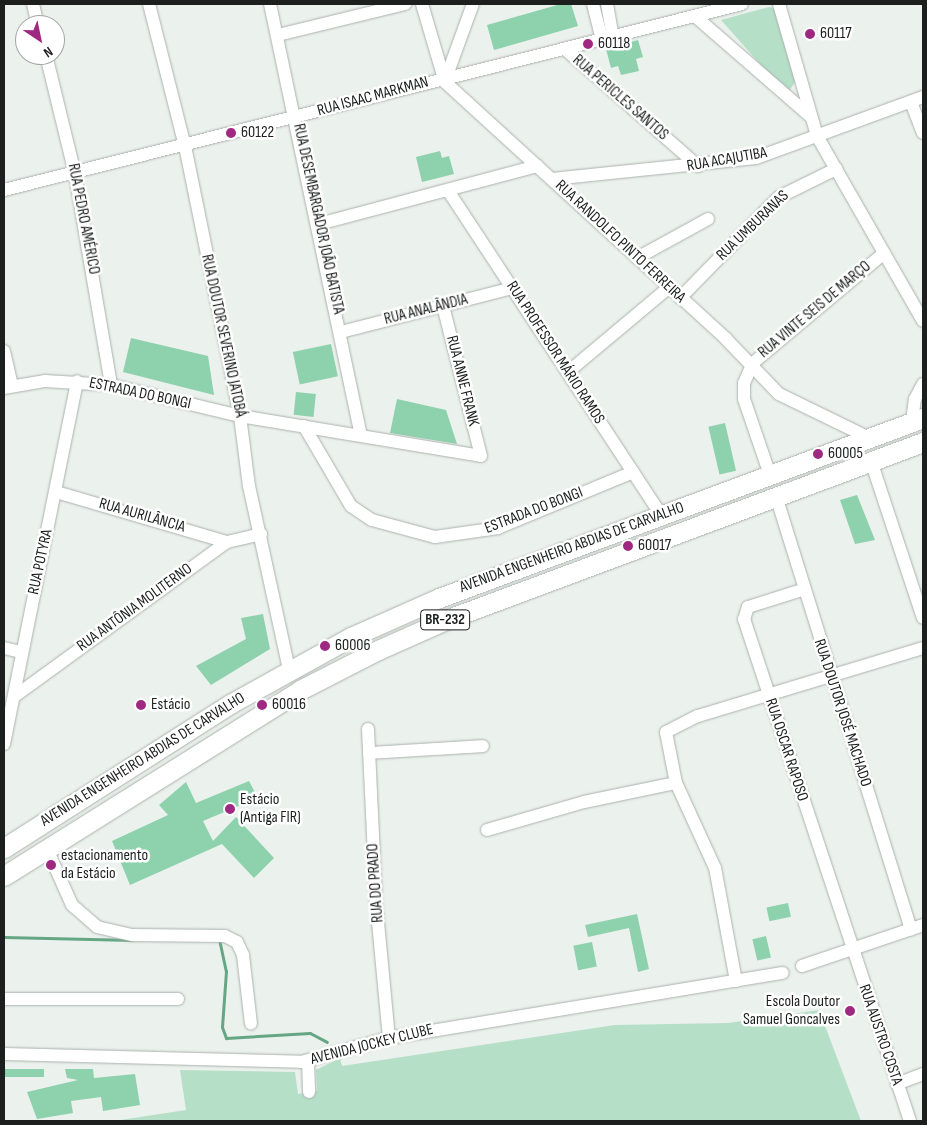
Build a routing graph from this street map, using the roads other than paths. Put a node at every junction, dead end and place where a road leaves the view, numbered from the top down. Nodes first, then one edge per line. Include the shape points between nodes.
1 (149, 4) edge
2 (270, 4) edge
3 (405, 4) edge
4 (422, 4) edge
5 (473, 4) edge
6 (742, 4) edge
7 (779, 4) edge
8 (599, 5) edge
9 (696, 17) junction
10 (278, 35) junction
11 (608, 40) junction
12 (566, 50) junction
13 (49, 65) edge
14 (444, 78) junction
15 (923, 97) edge
16 (911, 102) junction
17 (297, 116) junction
18 (810, 116) junction
19 (923, 134) edge
20 (817, 136) junction
21 (185, 146) junction
22 (537, 166) junction
23 (698, 166) junction
24 (836, 169) junction
25 (76, 174) junction
26 (552, 178) junction
27 (4, 190) edge
28 (449, 192) junction
29 (708, 219) dead end
30 (318, 224) junction
31 (884, 253) junction
32 (637, 258) junction
33 (512, 288) junction
34 (668, 288) junction
35 (680, 298) junction
36 (444, 306) junction
37 (923, 321) edge
38 (341, 332) junction
39 (4, 351) edge
40 (751, 370) junction
41 (568, 372) junction
42 (77, 381) junction
43 (111, 384) junction
44 (923, 384) edge
45 (8, 387) edge
46 (240, 416) junction
47 (918, 420) edge
48 (304, 426) junction
49 (361, 434) junction
50 (867, 437) junction
51 (923, 442) edge
52 (481, 456) joint
53 (871, 461) junction
54 (633, 472) junction
55 (770, 475) junction
56 (56, 492) junction
57 (776, 496) junction
58 (661, 514) junction
59 (261, 534) junction
60 (227, 542) junction
61 (802, 590) junction
62 (923, 618) edge
63 (4, 648) edge
64 (923, 648) edge
65 (22, 652) junction
66 (289, 670) junction
67 (831, 677) junction
68 (768, 695) junction
69 (15, 696) junction
70 (368, 729) dead end
71 (4, 744) edge
72 (483, 746) dead end
73 (369, 753) junction
74 (676, 783) junction
75 (487, 830) dead end
76 (4, 848) edge
77 (46, 849) junction
78 (4, 876) edge
79 (923, 925) edge
80 (910, 929) junction
81 (851, 949) junction
82 (802, 966) dead end
83 (783, 973) dead end
84 (736, 981) junction
85 (4, 999) edge
86 (178, 999) dead end
87 (251, 1024) dead end
88 (389, 1038) junction
89 (4, 1054) edge
90 (308, 1061) junction
91 (923, 1074) edge
92 (897, 1084) junction
93 (310, 1092) dead end
94 (910, 1121) edge

1 - 21 street, RUA DOUTOR SEVERINO JATOBÁ
2 - 10 street, RUA DESEMBARGADOR JOÃO BATISTA
3 - 10 street
4 - 14 street
5 - 14 street
6 - 9 street, RUA ISAAC MARKMAN
7 - 18 street
8 - 11 street
9 - 11 street, RUA ISAAC MARKMAN
9 - 18 street
10 - 17 street, RUA DESEMBARGADOR JOÃO BATISTA
11 - 12 street, RUA ISAAC MARKMAN
12 - 14 street, RUA ISAAC MARKMAN
12 - 23 street, RUA PERICLES SANTOS
13 - 25 street, RUA PEDRO AMÉRICO
14 - 17 street, RUA ISAAC MARKMAN
14 - 22 street, RUA RANDOLFO PINTO FERREIRA
15 - 16 street, RUA ACAJUTIBA
16 - 19 street
16 - 20 street, RUA ACAJUTIBA
17 - 21 street, RUA ISAAC MARKMAN
17 - 30 street, RUA DESEMBARGADOR JOÃO BATISTA
18 - 20 street
20 - 23 street, RUA ACAJUTIBA via 756,158
20 - 24 street
21 - 25 street, RUA ISAAC MARKMAN
21 - 46 street, RUA DOUTOR SEVERINO JATOBÁ
22 - 26 street, RUA RANDOLFO PINTO FERREIRA
22 - 28 street
23 - 26 street, RUA ACAJUTIBA
24 - 31 street
24 - 35 street, RUA UMBURANAS via 779,197
25 - 27 street, RUA ISAAC MARKMAN
25 - 43 street, RUA PEDRO AMÉRICO
26 - 32 street, RUA RANDOLFO PINTO FERREIRA
28 - 30 street
28 - 33 street, RUA PROFESSOR MÁRIO RAMOS
29 - 32 street
30 - 38 street, RUA DESEMBARGADOR JOÃO BATISTA
31 - 37 street
31 - 40 street, RUA VINTE SEIS DE MARÇO via 788,330 753,363
32 - 34 street, RUA RANDOLFO PINTO FERREIRA
33 - 36 street, RUA ANALÂNDIA
33 - 41 street, RUA PROFESSOR MÁRIO RAMOS
34 - 35 street, RUA RANDOLFO PINTO FERREIRA
34 - 41 street
35 - 40 street, RUA RANDOLFO PINTO FERREIRA via 744,357
36 - 38 street, RUA ANALÂNDIA
36 - 52 street, RUA ANNE FRANK
38 - 49 street, RUA DESEMBARGADOR JOÃO BATISTA
39 - 45 street
40 - 50 street, RUA RANDOLFO PINTO FERREIRA via 791,402
40 - 55 street via 744,383 744,399
41 - 54 street, RUA PROFESSOR MÁRIO RAMOS
42 - 43 street, ESTRADA DO BONGI
42 - 45 street, ESTRADA DO BONGI
42 - 56 street, RUA POTYRA
43 - 46 street, ESTRADA DO BONGI
44 - 47 street via 915,399
46 - 48 street, ESTRADA DO BONGI
46 - 59 street, RUA DOUTOR SEVERINO JATOBÁ via 249,486
47 - 50 highway, AVENIDA ENGENHEIRO ABDIAS DE CARVALHO / BR-232
48 - 49 street, ESTRADA DO BONGI
48 - 54 street, ESTRADA DO BONGI via 351,506 372,520 419,534 463,536 498,528
49 - 52 street, ESTRADA DO BONGI
50 - 55 highway, AVENIDA ENGENHEIRO ABDIAS DE CARVALHO / BR-232
51 - 53 highway, AVENIDA ENGENHEIRO ABDIAS DE CARVALHO / BR-232
53 - 57 highway, AVENIDA ENGENHEIRO ABDIAS DE CARVALHO / BR-232
53 - 62 street
54 - 58 street, RUA PROFESSOR MÁRIO RAMOS
55 - 58 highway, AVENIDA ENGENHEIRO ABDIAS DE CARVALHO / BR-232
56 - 60 street, RUA AURILÂNCIA
56 - 65 street, RUA POTYRA
57 - 61 street, RUA DOUTOR JOSÉ MACHADO
57 - 77 highway, AVENIDA ENGENHEIRO ABDIAS DE CARVALHO / BR-232 via 448,619 378,650 300,690
58 - 66 highway, AVENIDA ENGENHEIRO ABDIAS DE CARVALHO / BR-232 via 439,598
59 - 60 street, RUA ANTÔNIA MOLITERNO
59 - 66 street, RUA DOUTOR SEVERINO JATOBÁ
60 - 69 street, RUA ANTÔNIA MOLITERNO
61 - 67 street, RUA DOUTOR JOSÉ MACHADO
61 - 68 street, RUA OSCAR RAPOSO via 754,604 743,613
63 - 65 street
64 - 67 street
65 - 69 street, RUA POTYRA
66 - 76 highway, AVENIDA ENGENHEIRO ABDIAS DE CARVALHO / BR-232
67 - 68 street
67 - 80 street, RUA DOUTOR JOSÉ MACHADO
68 - 74 street via 688,720 666,732
68 - 81 street, RUA OSCAR RAPOSO
69 - 71 street, RUA POTYRA
70 - 73 street, RUA DO PRADO
72 - 73 street
73 - 88 street, RUA DO PRADO
74 - 75 street via 584,802
74 - 84 street via 715,868
77 - 78 highway, AVENIDA ENGENHEIRO ABDIAS DE CARVALHO / BR-232
77 - 87 street via 72,905 97,927 133,934 225,936 236,942 243,955
79 - 80 street
80 - 81 street
81 - 82 street
81 - 92 street, RUA AUSTRO COSTA
83 - 84 street, AVENIDA JOCKEY CLUBE
84 - 88 street, AVENIDA JOCKEY CLUBE
85 - 86 street
88 - 90 street, AVENIDA JOCKEY CLUBE
89 - 90 street, AVENIDA JOCKEY CLUBE
90 - 93 street
91 - 92 street
92 - 94 street, RUA AUSTRO COSTA

